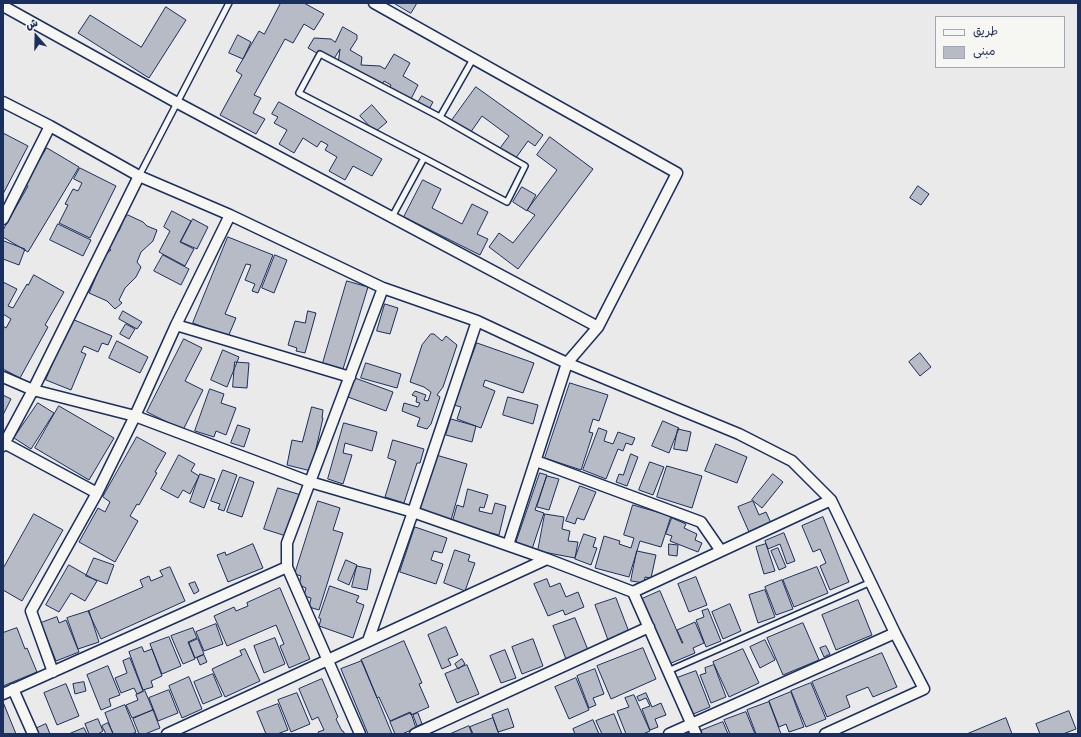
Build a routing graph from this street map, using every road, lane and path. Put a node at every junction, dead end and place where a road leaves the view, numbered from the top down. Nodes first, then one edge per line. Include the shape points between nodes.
1 (229, 3) edge
2 (374, 3) edge
3 (3, 6) edge
4 (473, 59) junction
5 (3, 102) edge
6 (177, 103) junction
7 (440, 117) junction
8 (50, 126) junction
9 (424, 158) junction
10 (139, 176) junction
11 (230, 215) junction
12 (392, 217) junction
13 (3, 219) edge
14 (383, 288) junction
15 (477, 321) junction
16 (176, 325) junction
17 (598, 327) junction
18 (567, 363) junction
19 (3, 377) edge
20 (350, 377) junction
21 (32, 390) junction
22 (135, 416) junction
23 (4, 444) edge
24 (536, 461) junction
25 (310, 482) junction
26 (97, 493) junction
27 (832, 500) junction
28 (413, 512) junction
29 (508, 545) junction
30 (721, 551) junction
31 (547, 559) junction
32 (287, 567) junction
33 (871, 582) junction
34 (633, 592) junction
35 (649, 627) junction
36 (895, 633) junction
37 (368, 641) junction
38 (328, 660) junction
39 (668, 671) junction
40 (53, 672) junction
41 (13, 690) junction
42 (3, 694) edge
43 (694, 729) edge
44 (33, 734) edge
45 (167, 734) edge
46 (360, 734) edge
47 (415, 734) edge
48 (669, 734) edge
49 (825, 734) edge

1 - 6 lane
2 - 4 street
3 - 6 street
4 - 7 lane
4 - 17 street via 677,174
5 - 8 street
6 - 10 lane
6 - 12 street
7 - 9 lane via 525,166 507,202
7 - 9 lane via 320,54 299,93
8 - 10 street
8 - 13 street
9 - 12 lane
10 - 11 street
10 - 21 street
11 - 14 street
11 - 16 street
12 - 17 street
14 - 15 street
14 - 20 street
15 - 18 street
15 - 28 street
16 - 20 street
16 - 22 street
17 - 18 street
18 - 24 street
18 - 27 street via 739,434 792,461
19 - 21 street
20 - 25 street
21 - 22 street
21 - 23 street
22 - 25 street
22 - 26 street
23 - 26 street
24 - 29 street
24 - 30 street via 701,522
25 - 28 street
25 - 32 street via 288,543
26 - 40 street via 31,611
27 - 30 street
27 - 33 street
28 - 29 street
28 - 37 street
29 - 31 street
30 - 34 street
31 - 34 street
31 - 37 street
32 - 38 street
32 - 40 street
33 - 36 street
33 - 39 lane
34 - 35 street
35 - 39 street
35 - 47 street
36 - 43 street
36 - 49 street via 924,689
37 - 38 street
38 - 45 street
38 - 46 street
39 - 43 street
40 - 41 street
41 - 42 street
41 - 44 street
43 - 48 street

